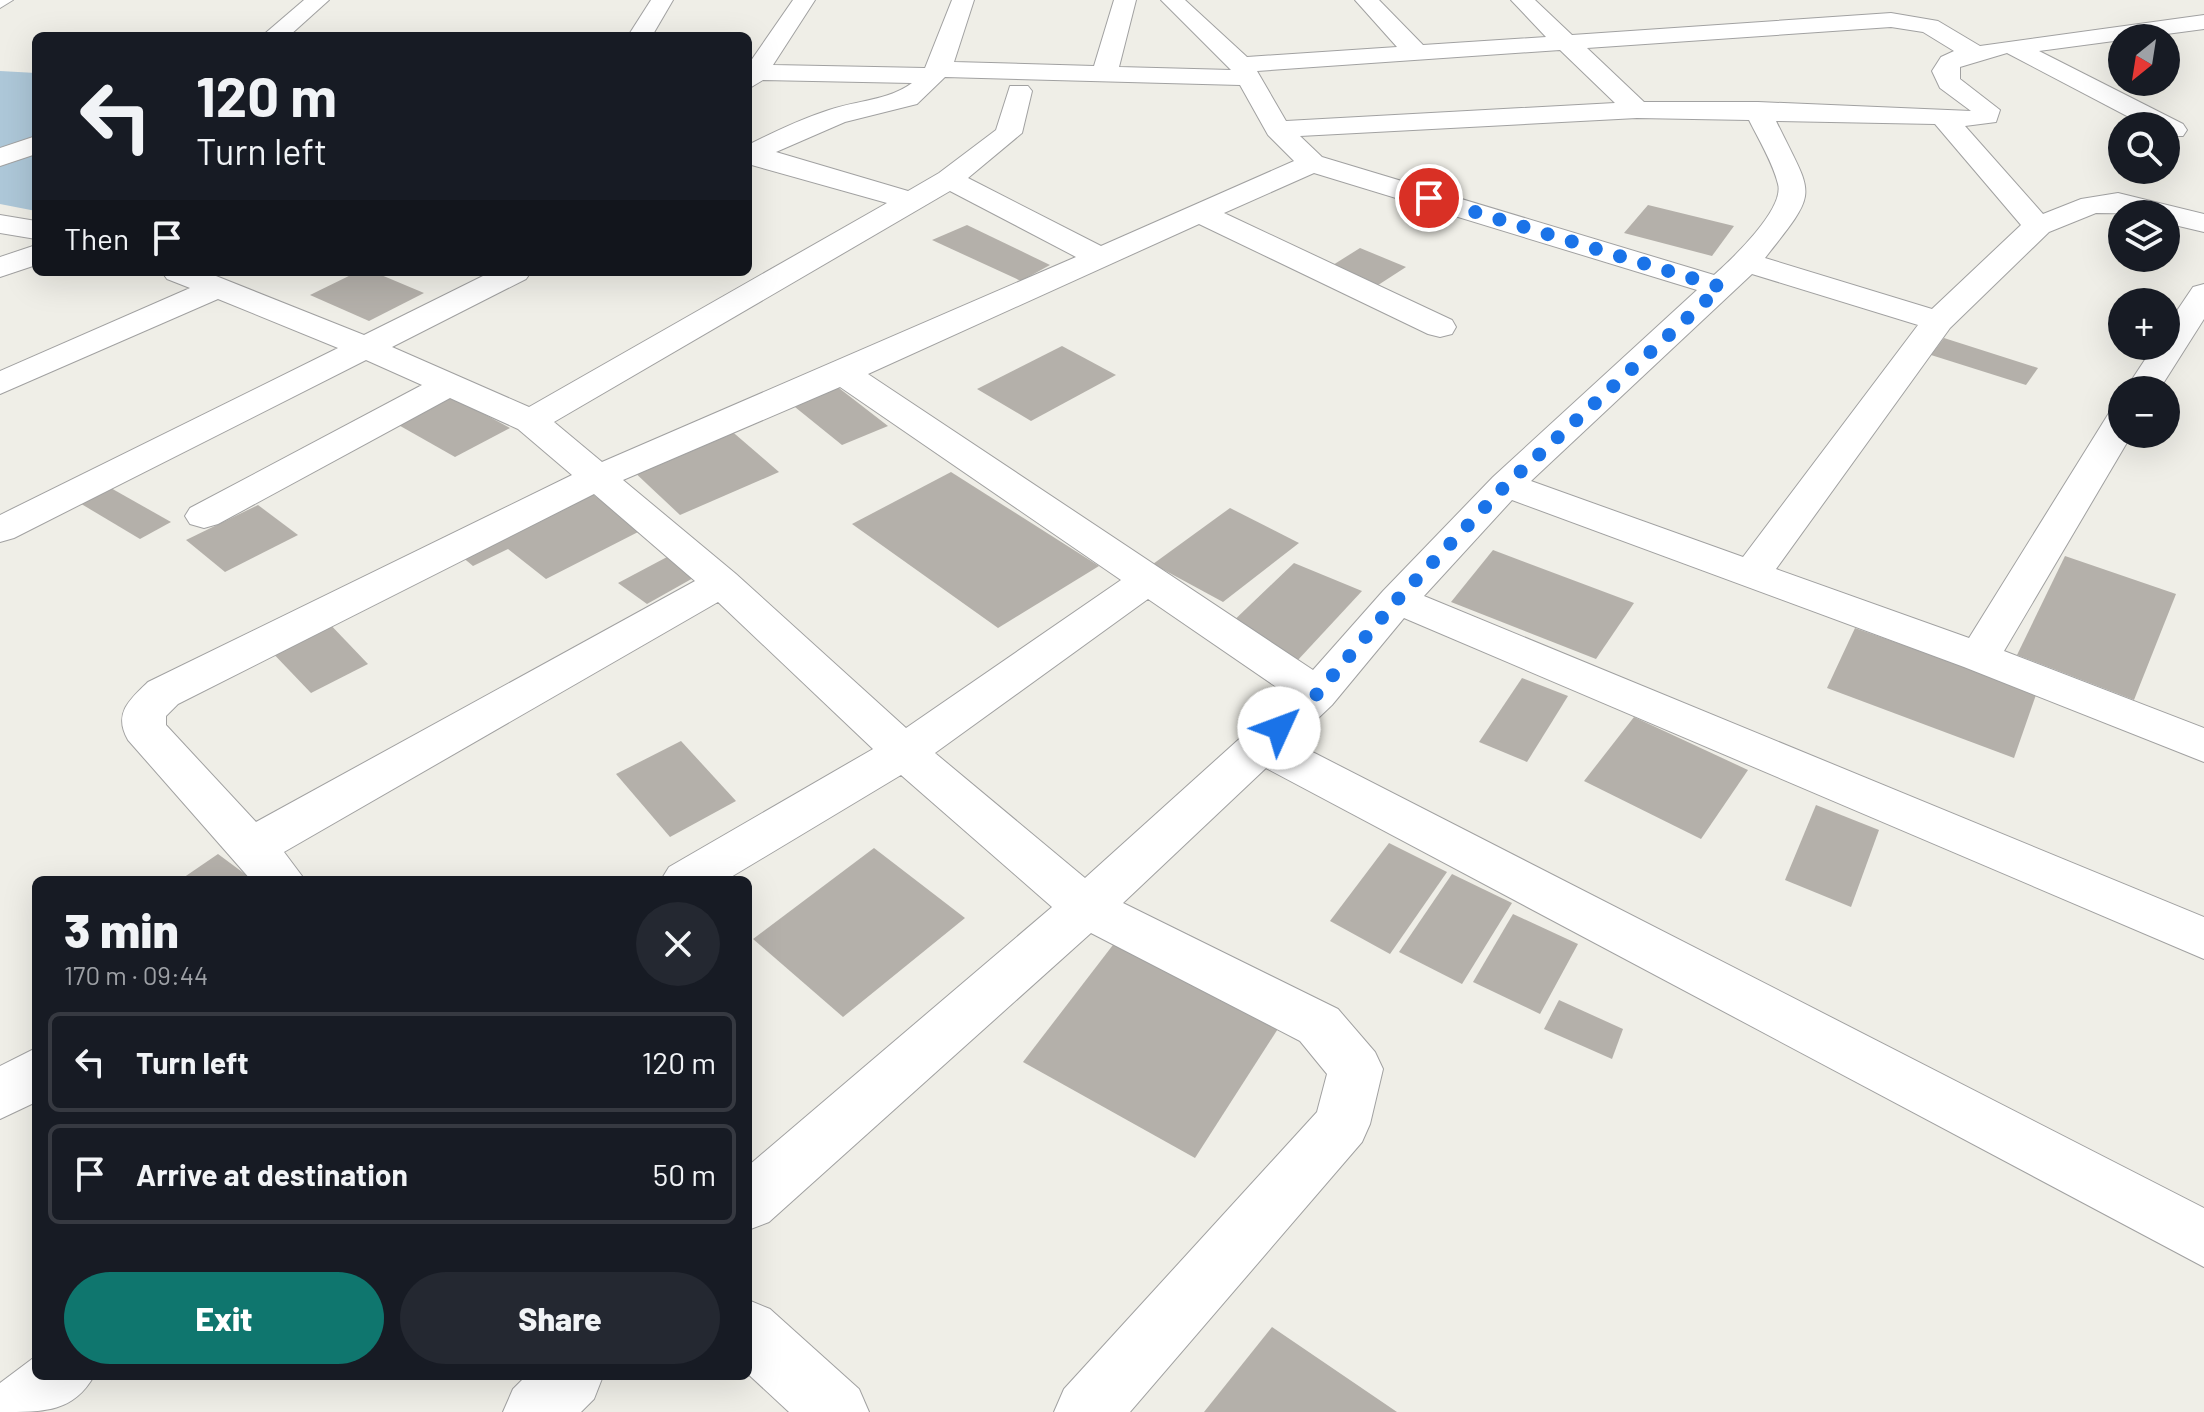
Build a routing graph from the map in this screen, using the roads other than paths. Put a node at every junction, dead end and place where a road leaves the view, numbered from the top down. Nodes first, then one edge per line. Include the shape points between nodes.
1 (318, 0) edge
2 (662, 0) edge
3 (804, 0) edge
4 (963, 0) edge
5 (1125, 0) edge
6 (1172, 0) edge
7 (1366, 0) edge
8 (1522, 0) edge
9 (2145, 6) dead end
10 (1717, 7) dead end
11 (2198, 27) edge
12 (1746, 29) junction
13 (279, 32) edge
14 (642, 32) edge
15 (1568, 43) junction
16 (2013, 47) junction
17 (1416, 52) junction
18 (1976, 54) junction
19 (936, 72) junction
20 (1245, 72) junction
21 (1104, 74) junction
22 (752, 76) edge
23 (1019, 91) dead end
24 (1637, 110) junction
25 (1758, 110) junction
26 (2139, 112) edge
27 (1942, 116) junction
28 (1277, 129) junction
29 (32, 146) edge
30 (752, 154) edge
31 (752, 156) edge
32 (0, 158) edge
33 (1312, 163) junction
34 (949, 179) junction
35 (913, 201) junction
36 (1199, 213) junction
37 (2204, 223) edge
38 (0, 224) edge
39 (2038, 226) junction
40 (32, 229) edge
41 (32, 256) edge
42 (1100, 258) junction
43 (0, 268) edge
44 (1733, 274) junction
45 (188, 276) edge
46 (507, 276) edge
47 (217, 288) junction
48 (2204, 294) edge
49 (1938, 321) junction
50 (1440, 327) dead end
51 (365, 347) junction
52 (843, 373) junction
53 (2151, 376) edge
54 (452, 383) junction
55 (0, 384) edge
56 (531, 421) junction
57 (2108, 444) edge
58 (598, 477) junction
59 (1506, 485) junction
60 (204, 516) dead end
61 (0, 530) edge
62 (1752, 573) junction
63 (1148, 580) junction
64 (722, 583) junction
65 (1397, 600) junction
66 (1979, 657) junction
67 (1317, 694) junction
68 (1261, 745) junction
69 (2204, 746) edge
70 (904, 752) junction
71 (266, 864) edge
72 (693, 876) edge
73 (1086, 907) junction
74 (2204, 939) edge
75 (32, 1075) edge
76 (0, 1095) edge
77 (752, 1199) edge
78 (2204, 1239) edge
79 (752, 1335) edge
80 (57, 1380) edge
81 (567, 1380) edge
82 (15, 1412) edge
83 (536, 1412) edge
84 (836, 1412) edge
85 (1087, 1412) edge

1 - 13 street
2 - 14 street
3 - 22 street
4 - 19 street
5 - 21 street
6 - 20 street
7 - 17 street
8 - 15 street
9 - 11 street
10 - 12 street
11 - 16 street
12 - 15 street
12 - 18 street via 1911,21 1930,26
15 - 17 street
15 - 24 street
16 - 18 street
16 - 26 street
17 - 20 street
18 - 27 street via 1950,62 1945,71 1949,83 1987,110 1987,116
19 - 21 street
19 - 22 street
19 - 30 street via 917,95 809,124
20 - 21 street
20 - 28 street
23 - 34 street via 1013,127 1006,136
24 - 25 street
24 - 28 street
25 - 27 street
25 - 44 street via 1794,187 1789,208
27 - 39 street
28 - 33 street
29 - 32 street
31 - 35 street
33 - 36 street
33 - 44 street
34 - 35 street
34 - 42 street
35 - 56 street
36 - 42 street
36 - 50 street
37 - 39 street via 2118,202 2091,205
38 - 40 street
39 - 49 street
41 - 43 street
42 - 52 street
44 - 49 street
44 - 59 street
45 - 47 street
46 - 51 street
47 - 51 street
47 - 55 street
48 - 53 street
49 - 62 street
51 - 54 street
51 - 61 street
52 - 58 street
52 - 63 street
54 - 56 street
54 - 60 street
56 - 58 street
57 - 66 street
58 - 64 street
58 - 71 street via 308,618 163,693 144,711 144,729
59 - 62 street
59 - 65 street
62 - 66 street
63 - 67 street
63 - 70 street
64 - 70 street
64 - 71 street
65 - 67 street
65 - 74 street
66 - 69 street
67 - 68 street
68 - 73 street
68 - 78 street
70 - 72 street
70 - 73 street
73 - 77 street
73 - 85 street via 1319,1025 1356,1069 1342,1124
75 - 76 street
79 - 84 street
80 - 82 street
81 - 83 street

